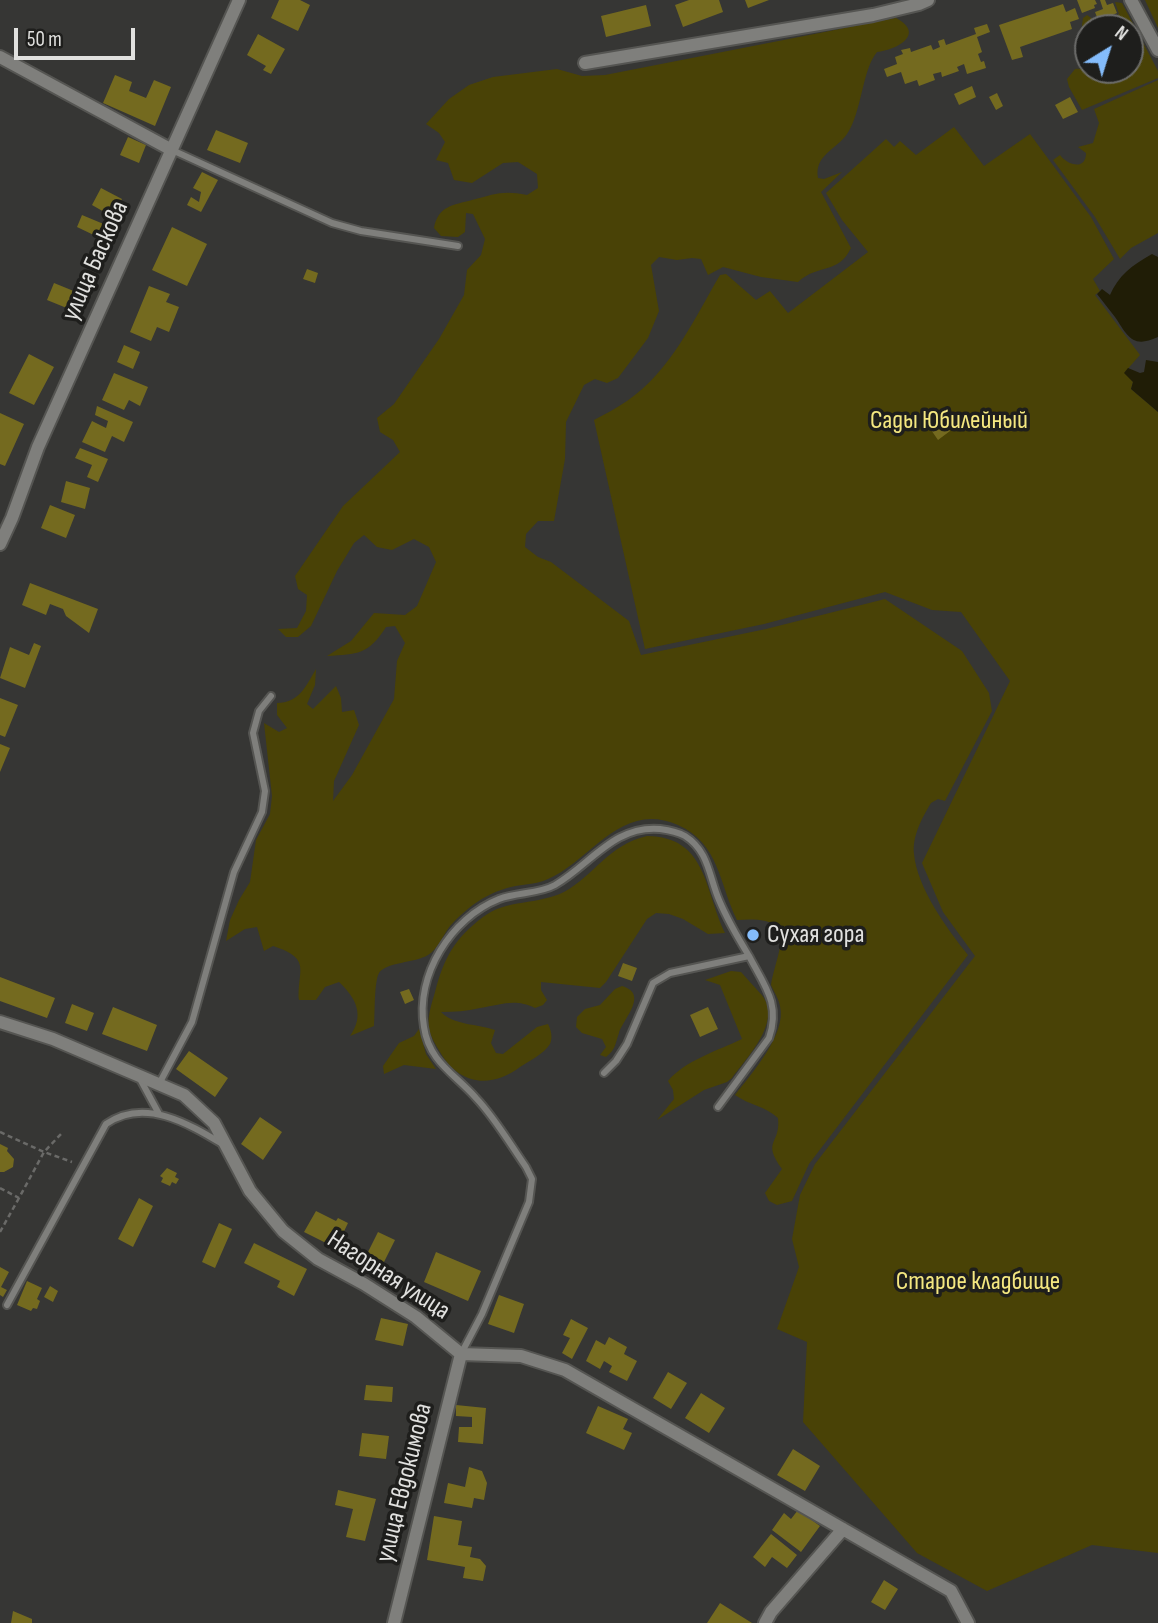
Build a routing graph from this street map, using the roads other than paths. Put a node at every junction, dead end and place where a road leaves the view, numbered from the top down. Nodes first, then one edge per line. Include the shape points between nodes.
1 (239, 0) edge
2 (928, 0) edge
3 (1131, 0) edge
4 (1158, 50) edge
5 (0, 57) edge
6 (585, 63) dead end
7 (170, 149) junction
8 (458, 246) dead end
9 (0, 544) edge
10 (271, 696) dead end
11 (749, 956) junction
12 (0, 1022) edge
13 (604, 1073) dead end
14 (138, 1075) junction
15 (159, 1084) junction
16 (718, 1107) dead end
17 (159, 1114) junction
18 (225, 1146) junction
19 (7, 1305) dead end
20 (461, 1354) junction
21 (843, 1529) junction
22 (394, 1623) edge
23 (765, 1623) edge
24 (968, 1623) edge

1 - 7 street, улица Баскова
2 - 6 street via 873,15
3 - 4 street
5 - 7 street
7 - 8 lane via 332,223
7 - 9 street, улица Баскова
10 - 15 lane via 259,712 253,733 265,791 262,812 234,872 192,1021
11 - 13 lane via 670,973 653,983 627,1044
11 - 16 lane via 774,1006 773,1027
11 - 20 lane via 726,915 697,844 683,834 648,828 617,838 555,885 483,907 449,937 428,979 422,1013 428,1043 443,1068 476,1098 532,1180 529,1202
12 - 14 street, Нагорная улица
14 - 15 street, Нагорная улица
14 - 17 lane
15 - 18 street, Нагорная улица via 195,1103 214,1123
17 - 18 lane
17 - 19 lane via 129,1113 102,1129
18 - 20 street, Нагорная улица via 259,1203 299,1245 416,1317
20 - 21 street, Нагорная улица via 521,1356 565,1370
20 - 22 street, улица Евдокимова
21 - 23 street
21 - 24 street, Нагорная улица via 951,1591

